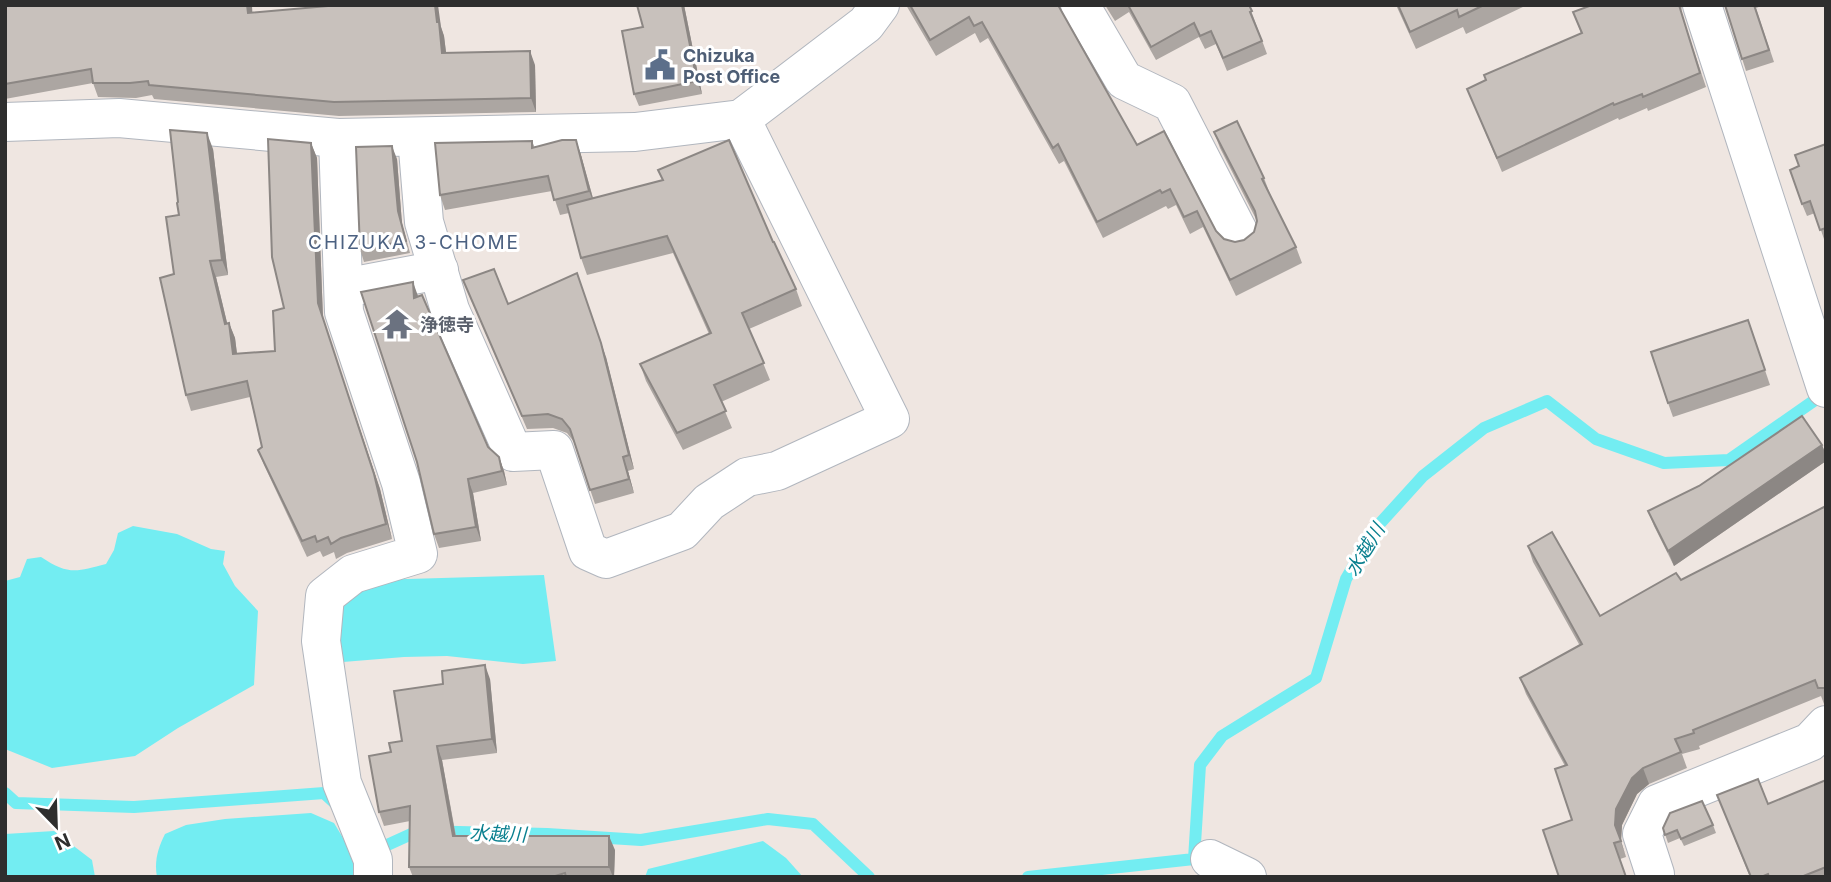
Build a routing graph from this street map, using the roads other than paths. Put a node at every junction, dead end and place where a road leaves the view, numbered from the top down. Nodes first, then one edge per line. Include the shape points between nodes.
1 (880, 5) edge
2 (1080, 5) edge
3 (1702, 5) edge
4 (741, 119) junction
5 (5, 122) edge
6 (417, 137) junction
7 (338, 138) junction
8 (1241, 237) dead end
9 (439, 270) junction
10 (344, 288) junction
11 (1826, 388) edge
12 (1826, 725) edge
13 (1210, 859) dead end
14 (1655, 874) dead end
15 (373, 877) edge
16 (1247, 877) edge

1 - 4 street via 866,24
2 - 8 street via 1124,79 1172,103
3 - 11 street
4 - 6 street via 635,132
4 - 9 street via 890,419 777,471 747,477 709,502 682,531 606,559 589,551 554,450 513,452 450,310
5 - 7 street via 119,118
6 - 7 street
6 - 9 street via 424,222
7 - 10 street
9 - 10 street
10 - 15 street via 344,312 401,483 418,554 353,574 325,596 321,641 342,783 373,860
12 - 14 street via 1810,742 1657,804 1642,834
13 - 16 street

